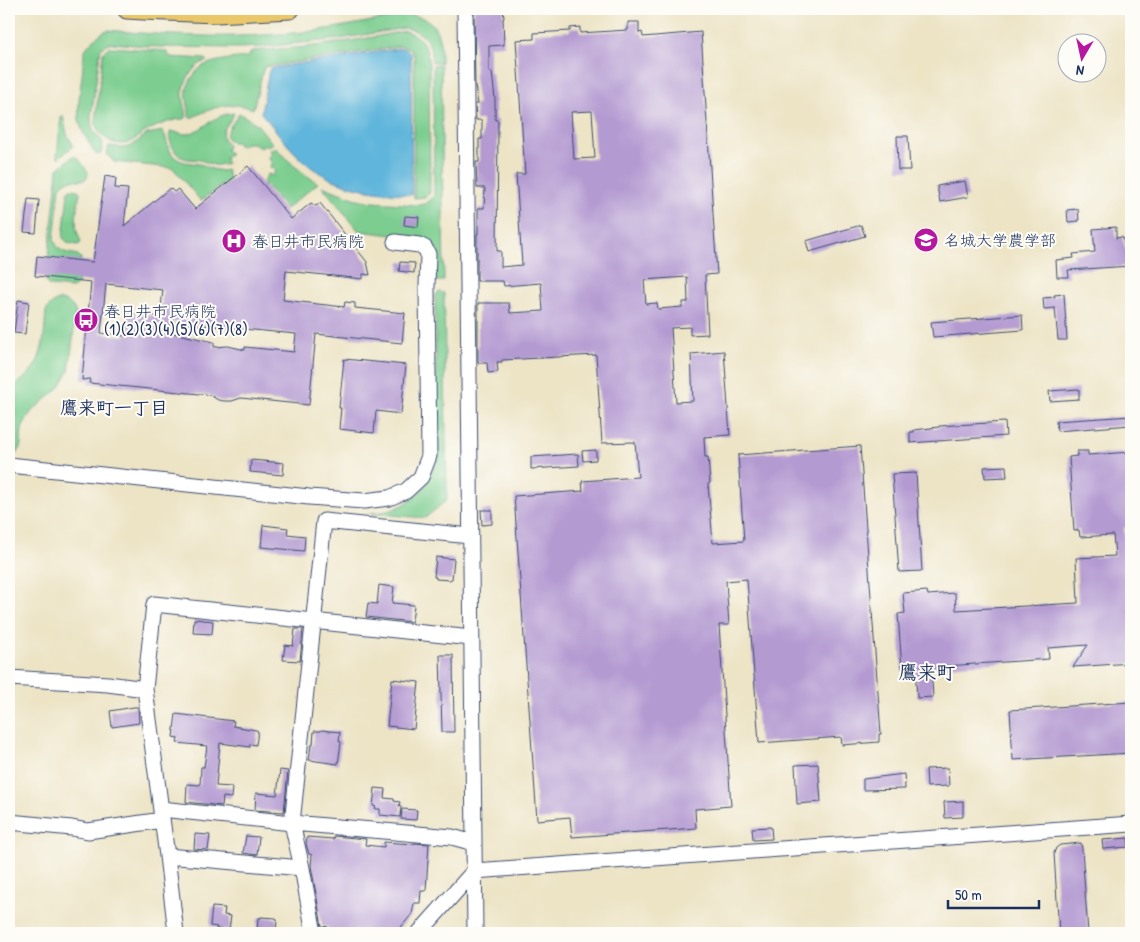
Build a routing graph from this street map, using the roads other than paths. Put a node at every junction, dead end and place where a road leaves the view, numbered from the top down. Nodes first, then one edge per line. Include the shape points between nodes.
1 (127, 9) edge
2 (290, 9) edge
3 (465, 9) edge
4 (216, 11) edge
5 (395, 242) dead end
6 (9, 465) edge
7 (470, 536) junction
8 (314, 621) junction
9 (471, 638) junction
10 (9, 678) edge
11 (145, 689) junction
12 (161, 814) junction
13 (9, 822) edge
14 (292, 823) junction
15 (1131, 824) edge
16 (474, 843) junction
17 (167, 856) junction
18 (302, 868) junction
19 (474, 871) junction
20 (176, 933) edge
21 (314, 933) edge
22 (419, 933) edge
23 (475, 933) edge

1 - 4 main road
2 - 4 main road
3 - 7 street
5 - 6 street via 419,245 428,254 429,456 421,477 406,491 389,498 364,501
7 - 8 street via 324,521
7 - 9 street
8 - 9 street
8 - 11 street via 154,604
8 - 14 street
9 - 16 street
10 - 11 street
11 - 12 street
12 - 13 street via 88,831
12 - 14 street
12 - 17 street
14 - 16 street via 452,837
14 - 18 street
15 - 19 street
16 - 19 street
17 - 18 street
17 - 20 street
18 - 21 street
19 - 22 street
19 - 23 street

